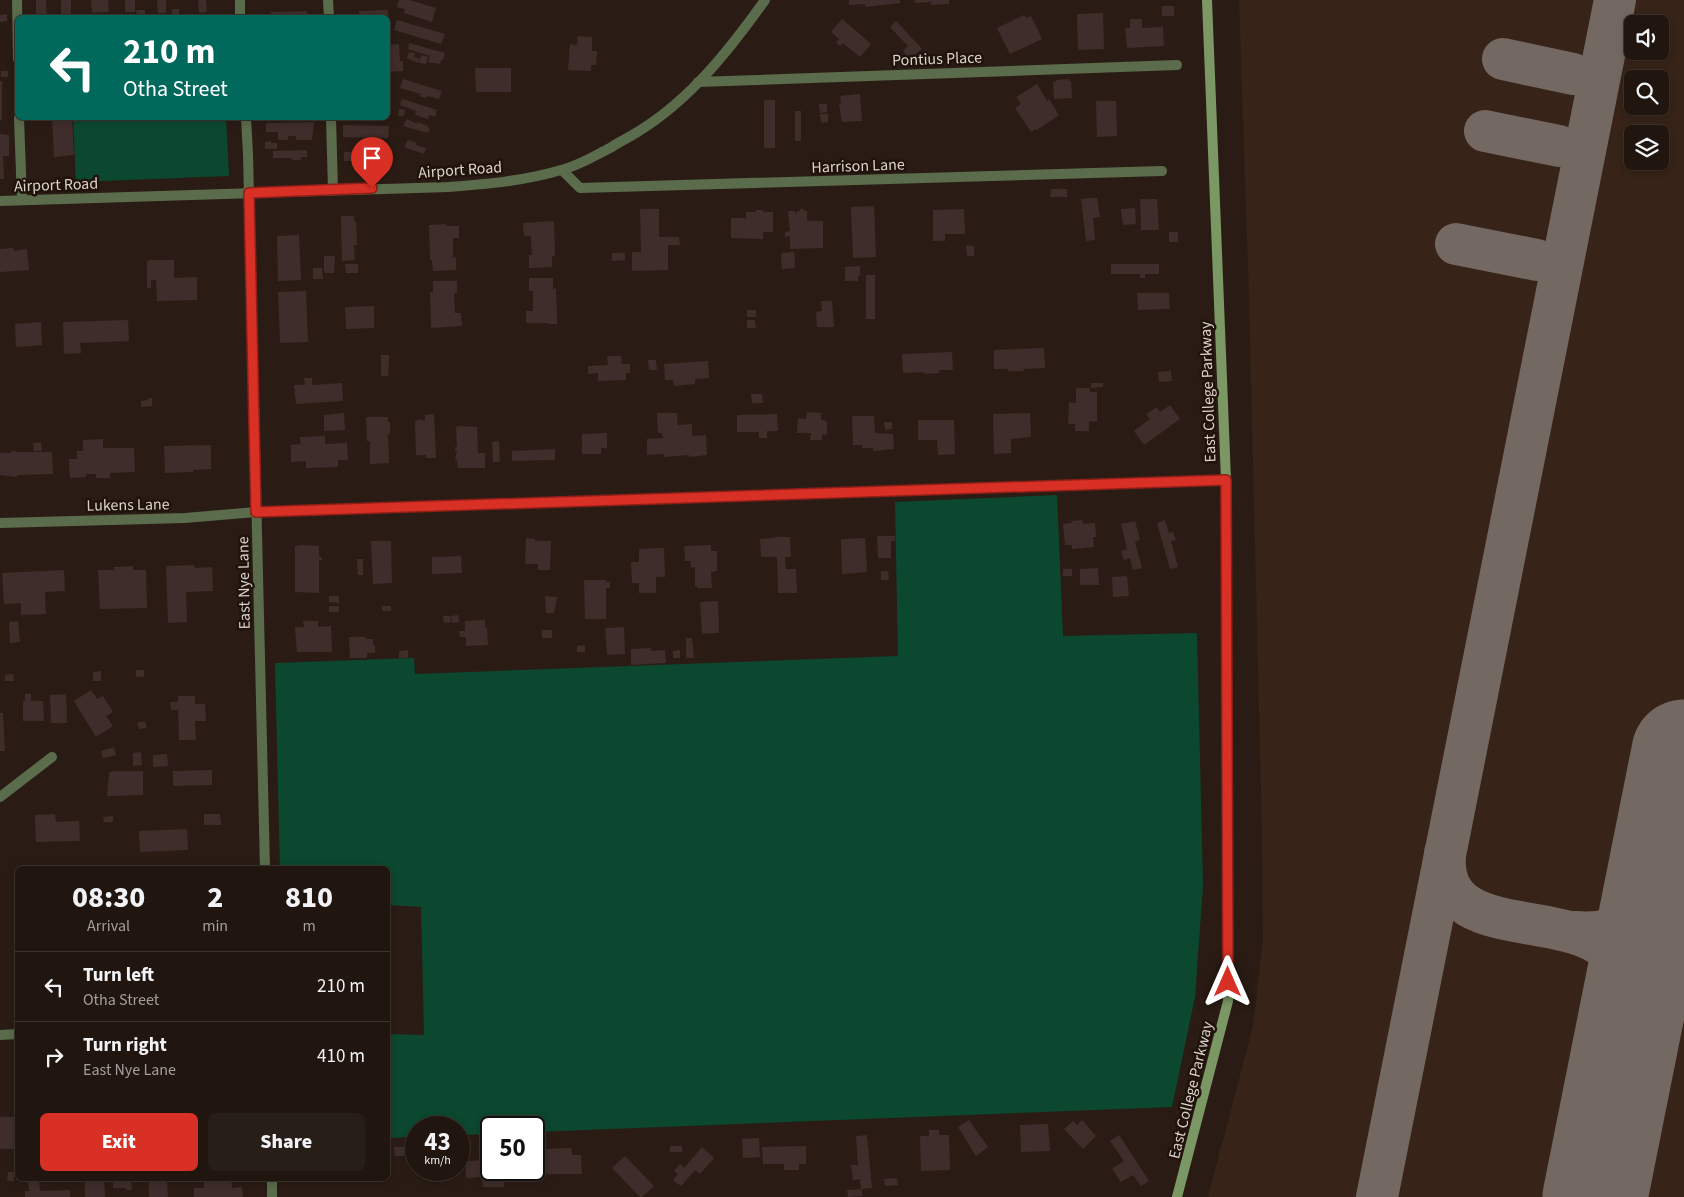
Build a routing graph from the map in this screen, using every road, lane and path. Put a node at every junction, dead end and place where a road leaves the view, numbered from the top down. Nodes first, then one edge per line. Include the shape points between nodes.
1 (16, 0) edge
2 (240, 0) edge
3 (328, 0) edge
4 (764, 0) edge
5 (1207, 0) edge
6 (17, 15) edge
7 (240, 15) edge
8 (329, 15) edge
9 (1177, 64) dead end
10 (698, 82) junction
11 (19, 120) edge
12 (246, 120) edge
13 (331, 120) edge
14 (562, 170) junction
15 (1162, 171) dead end
16 (333, 190) junction
17 (249, 193) junction
18 (22, 200) junction
19 (0, 201) edge
20 (1226, 480) junction
21 (256, 512) junction
22 (0, 522) edge
23 (52, 757) dead end
24 (0, 797) edge
25 (265, 866) edge
26 (15, 1034) edge
27 (0, 1035) edge
28 (272, 1181) edge
29 (272, 1197) edge
30 (1177, 1197) edge

1 - 6 street
2 - 7 street
3 - 8 street
4 - 10 street, Airport Road via 724,55
5 - 20 main road, East College Parkway
9 - 10 street, Pontius Place
10 - 14 street, Airport Road via 641,130 590,159
11 - 18 street
12 - 17 street, East Nye Lane
13 - 16 street
14 - 15 street, Harrison Lane via 580,188
14 - 16 street, Airport Road via 463,186
16 - 17 street, Airport Road
17 - 18 street, Airport Road
17 - 21 street, East Nye Lane
18 - 19 street, Airport Road
20 - 21 street, Lukens Lane
20 - 30 main road, East College Parkway via 1228,1001
21 - 22 street, Lukens Lane via 185,518
21 - 25 street, East Nye Lane
23 - 24 street
26 - 27 street
28 - 29 street

